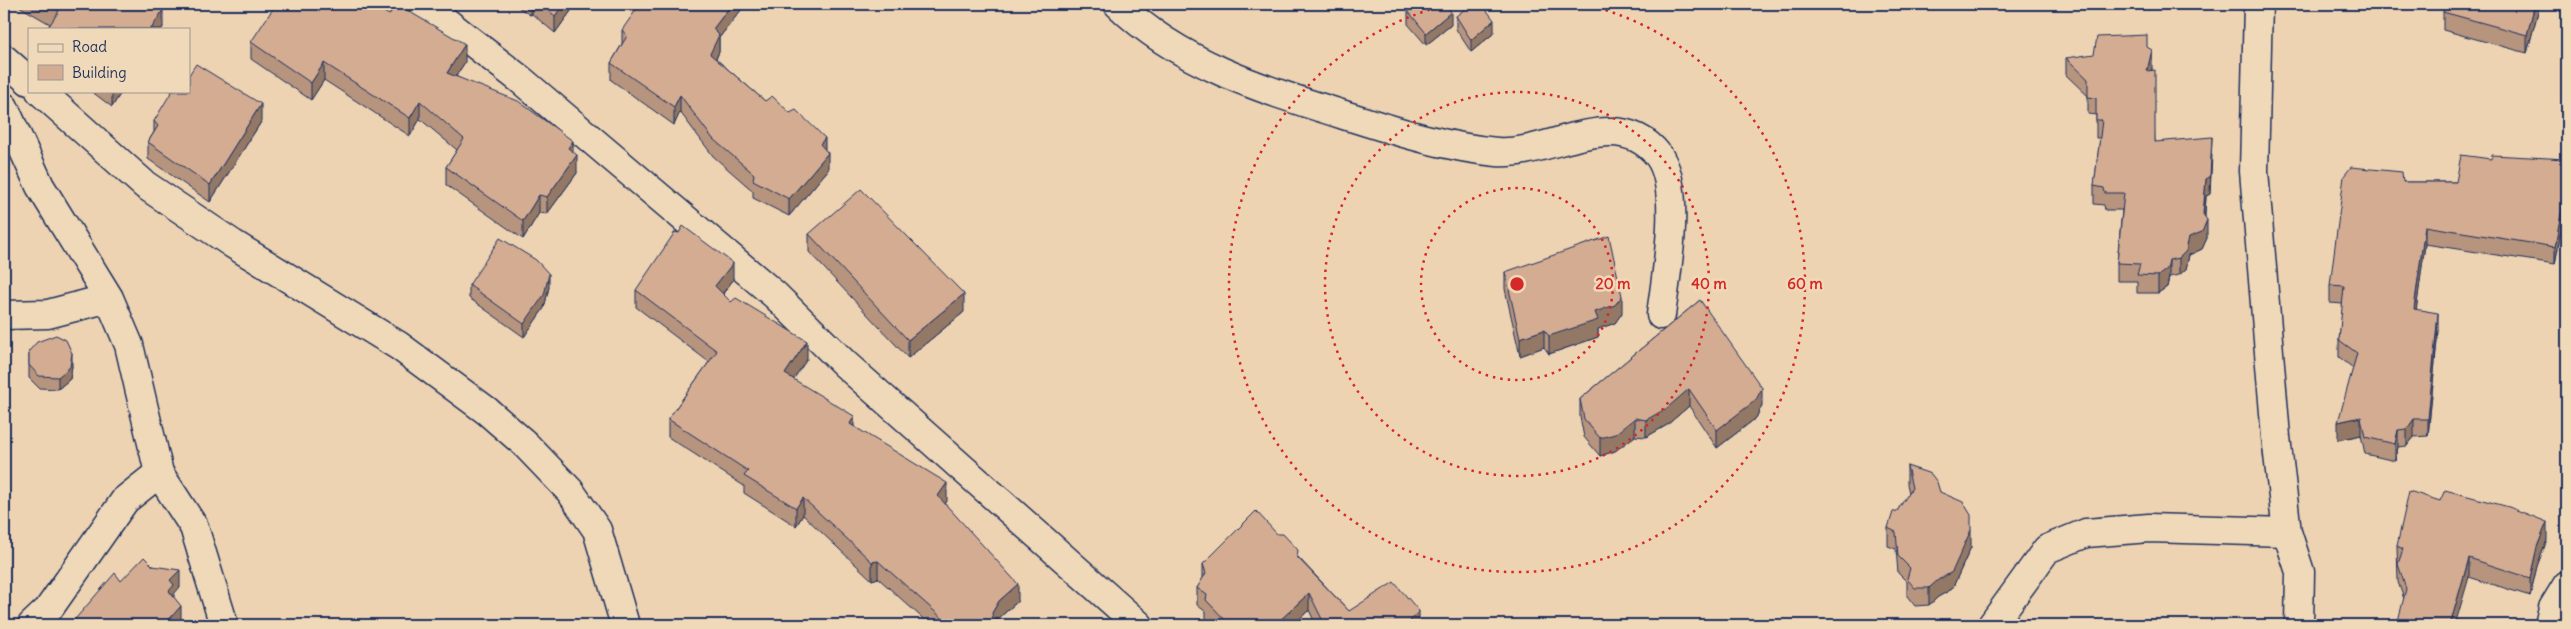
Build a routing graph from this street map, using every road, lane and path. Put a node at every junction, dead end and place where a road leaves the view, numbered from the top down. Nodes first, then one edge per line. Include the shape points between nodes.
1 (423, 4) edge
2 (1118, 4) edge
3 (2258, 4) edge
4 (4, 59) edge
5 (28, 80) edge
6 (41, 92) edge
7 (4, 107) edge
8 (109, 298) junction
9 (1661, 314) dead end
10 (4, 315) edge
11 (159, 473) junction
12 (2287, 532) junction
13 (2567, 585) edge
14 (32, 625) edge
15 (224, 625) edge
16 (625, 625) edge
17 (1139, 625) edge
18 (1992, 625) edge
19 (2298, 625) edge
20 (2549, 625) edge

1 - 17 street via 529,86 775,295 845,364
2 - 9 street via 1134,20 1173,46 1234,78 1409,135 1498,152 1539,149 1606,130 1626,132 1642,141 1658,155 1668,177 1671,228
3 - 12 street via 2254,171
4 - 5 street
6 - 16 street via 145,185 233,244 399,346 487,411 525,444 570,491 597,530
7 - 8 street via 40,186
8 - 10 street via 48,314
8 - 11 street via 129,345
11 - 14 street via 125,500 48,610
11 - 15 street via 194,528
12 - 18 street via 2149,528 2086,533 2046,549
12 - 19 street via 2300,572
13 - 20 street via 2553,608

